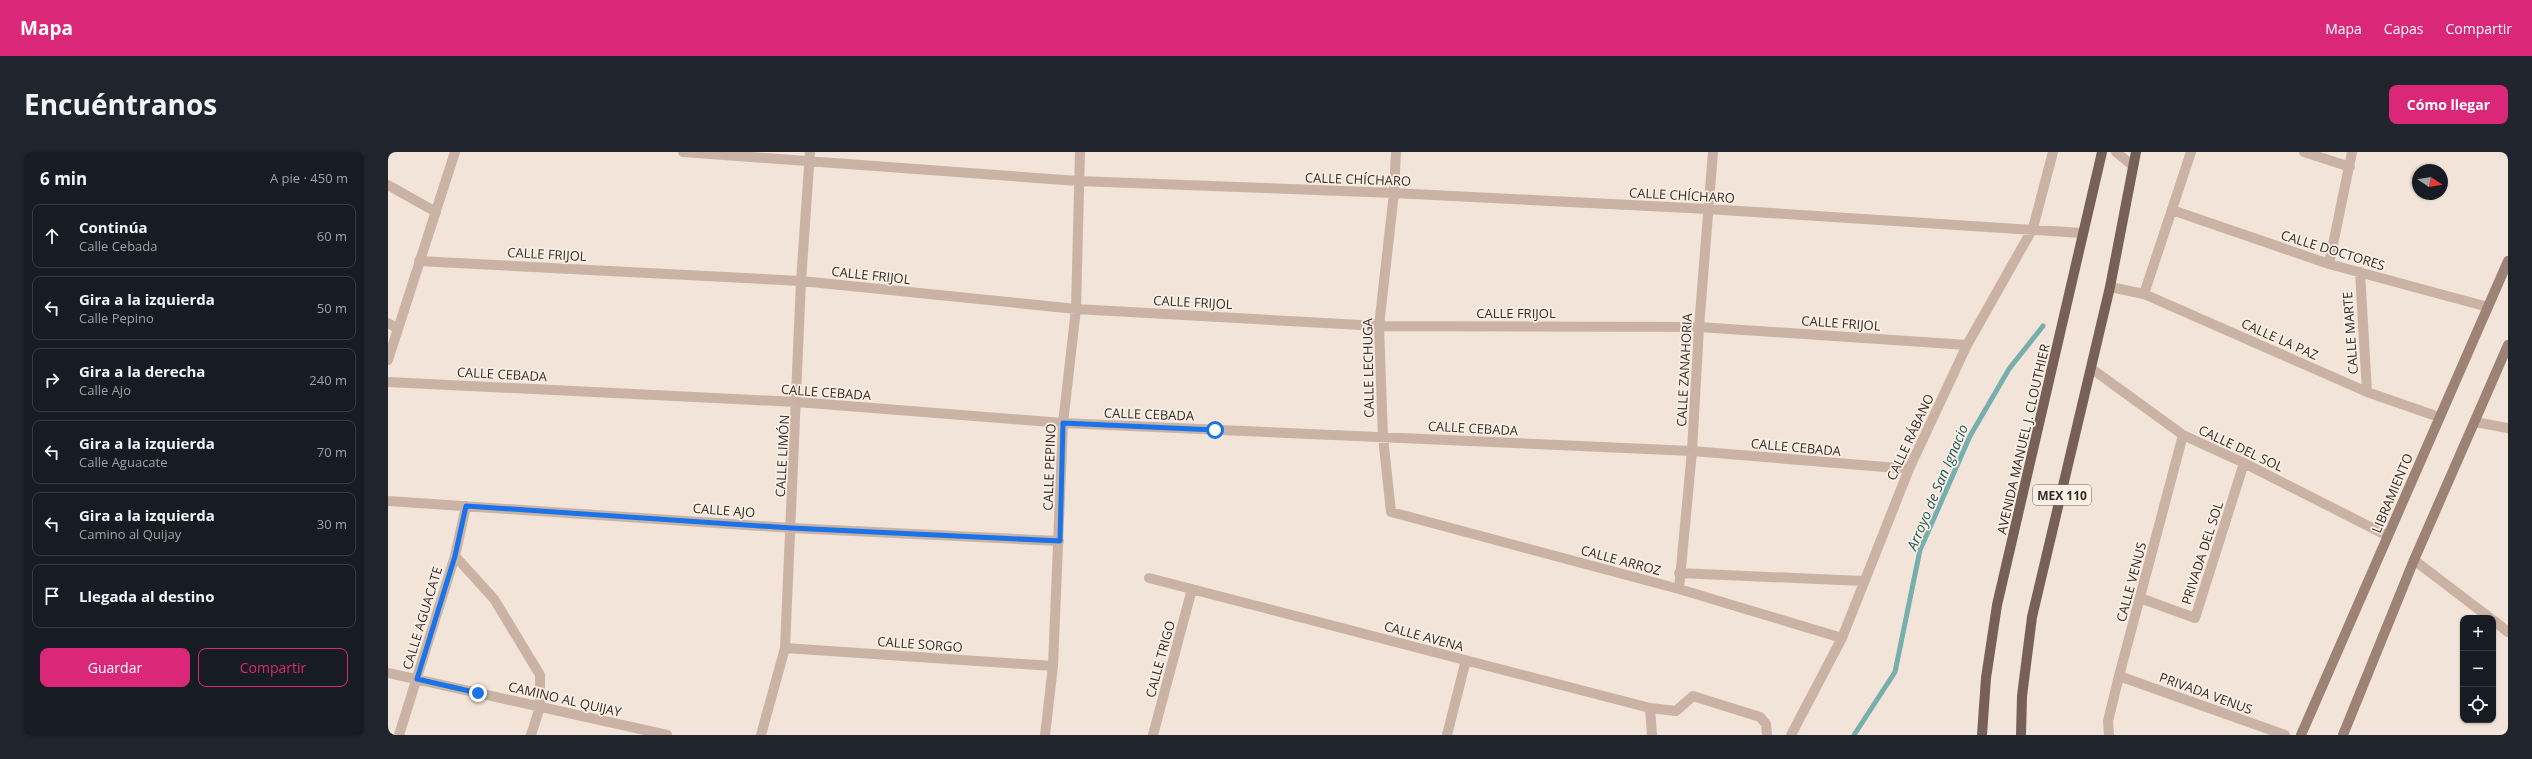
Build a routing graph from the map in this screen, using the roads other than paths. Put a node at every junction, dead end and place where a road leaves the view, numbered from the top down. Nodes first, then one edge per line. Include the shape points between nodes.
1 (455, 152) edge
2 (683, 152) edge
3 (1080, 152) edge
4 (1396, 152) edge
5 (1713, 152) edge
6 (2053, 152) edge
7 (2102, 152) edge
8 (2116, 152) edge
9 (2136, 152) edge
10 (2191, 152) edge
11 (2304, 152) edge
12 (2352, 152) edge
13 (810, 156) edge
14 (2133, 166) junction
15 (2350, 167) junction
16 (1078, 181) junction
17 (388, 185) edge
18 (1394, 193) junction
19 (1708, 209) junction
20 (2172, 210) junction
21 (436, 212) junction
22 (2033, 228) junction
23 (2082, 233) junction
24 (419, 261) junction
25 (2508, 261) edge
26 (2329, 264) junction
27 (2360, 272) junction
28 (801, 281) junction
29 (2110, 287) junction
30 (2144, 294) junction
31 (2488, 306) junction
32 (1076, 309) junction
33 (388, 323) edge
34 (1379, 326) junction
35 (1699, 327) junction
36 (397, 328) junction
37 (1967, 345) junction
38 (2508, 345) edge
39 (388, 360) edge
40 (2092, 369) junction
41 (388, 382) edge
42 (2367, 392) junction
43 (798, 402) junction
44 (2439, 417) junction
45 (2475, 422) junction
46 (1063, 423) junction
47 (2508, 428) edge
48 (2182, 435) junction
49 (1382, 437) junction
50 (1692, 451) junction
51 (2244, 463) junction
52 (1909, 469) junction
53 (388, 501) edge
54 (466, 506) junction
55 (1391, 512) joint
56 (791, 528) junction
57 (2388, 536) junction
58 (1060, 541) junction
59 (455, 556) junction
60 (2414, 560) junction
61 (1679, 573) junction
62 (1149, 578) dead end
63 (1862, 581) junction
64 (1192, 589) junction
65 (1679, 589) junction
66 (2140, 598) junction
67 (2486, 615) edge
68 (2496, 622) edge
69 (2508, 632) edge
70 (1842, 638) junction
71 (785, 648) junction
72 (1466, 660) junction
73 (1053, 666) junction
74 (388, 673) edge
75 (2119, 676) junction
76 (417, 679) junction
77 (540, 708) junction
78 (1650, 708) junction
79 (399, 735) edge
80 (530, 735) edge
81 (667, 735) edge
82 (762, 735) edge
83 (1046, 735) edge
84 (1153, 735) edge
85 (1447, 735) edge
86 (1652, 735) edge
87 (1767, 735) edge
88 (1791, 735) edge
89 (1982, 735) edge
90 (2021, 735) edge
91 (2109, 735) edge
92 (2285, 735) edge
93 (2301, 735) edge
94 (2343, 735) edge

1 - 21 street
2 - 13 street, CALLE CHÍCHARO
3 - 16 street, CALLE PEPINO
4 - 18 street, CALLE LECHUGA
5 - 19 street, CALLE ZANAHORIA
6 - 22 street, CALLE RÁBANO
7 - 23 main road, AVENIDA MANUEL J. CLOUTHIER / MEX 110
8 - 14 street
9 - 14 main road, MEX 110
10 - 20 street
11 - 15 street
12 - 15 street
13 - 16 street, CALLE CHÍCHARO
13 - 28 street, CALLE LIMÓN
14 - 29 main road, MEX 110 via 2130,194
15 - 26 street
16 - 18 street, CALLE CHÍCHARO
16 - 32 street, CALLE PEPINO
17 - 21 street
18 - 19 street, CALLE CHÍCHARO
18 - 34 street, CALLE LECHUGA
19 - 22 street, CALLE CHÍCHARO
19 - 35 street, CALLE ZANAHORIA
20 - 26 street, CALLE DOCTORES
20 - 30 street
21 - 24 street
22 - 23 street, CALLE CHÍCHARO
22 - 37 street, CALLE RÁBANO
23 - 89 main road, AVENIDA MANUEL J. CLOUTHIER / MEX 110 via 1997,605 1986,678
24 - 28 street, CALLE FRIJOL
24 - 36 street
25 - 31 main road, LIBRAMIENTO
26 - 27 street, CALLE DOCTORES
27 - 31 street, CALLE DOCTORES
27 - 42 street, CALLE MARTE
28 - 32 street, CALLE FRIJOL
28 - 43 street, CALLE LIMÓN
29 - 30 street, CALLE LA PAZ
29 - 40 main road, MEX 110
30 - 42 street, CALLE LA PAZ
31 - 44 main road, LIBRAMIENTO
32 - 34 street, CALLE FRIJOL
32 - 46 street, CALLE PEPINO
33 - 36 street
34 - 35 street, CALLE FRIJOL
34 - 49 street, CALLE LECHUGA
35 - 37 street, CALLE FRIJOL
35 - 50 street, CALLE ZANAHORIA
36 - 39 street
37 - 52 street, CALLE RÁBANO
38 - 45 main road
40 - 48 street, CALLE DEL SOL
40 - 90 main road, MEX 110 via 2032,617 2022,696
41 - 43 street, CALLE CEBADA
42 - 44 street, CALLE LA PAZ
43 - 46 street, CALLE CEBADA
43 - 56 street, CALLE LIMÓN
44 - 57 main road, LIBRAMIENTO
45 - 47 street
45 - 60 main road
46 - 49 street, CALLE CEBADA
46 - 58 street, CALLE PEPINO
48 - 51 street, CALLE DEL SOL
48 - 66 street, CALLE VENUS
49 - 50 street, CALLE CEBADA
49 - 55 street, CALLE LECHUGA
50 - 52 street, CALLE CEBADA
50 - 61 street, CALLE ZANAHORIA
51 - 57 street, CALLE DEL SOL
51 - 66 street, PRIVADA DEL SOL via 2195,618
52 - 63 street, CALLE RÁBANO
53 - 54 street, CALLE AJO
54 - 56 street, CALLE AJO
54 - 59 street, CALLE AGUACATE
55 - 65 street, CALLE ARROZ
56 - 58 street, CALLE AJO
56 - 71 street, CALLE LIMÓN
57 - 93 main road, LIBRAMIENTO
58 - 73 street, CALLE PEPINO
59 - 76 street, CALLE AGUACATE
59 - 77 street via 494,600 540,675
60 - 67 street
60 - 94 main road
61 - 63 street, CALLE ARROZ
61 - 65 street, CALLE ZANAHORIA
62 - 64 street, CALLE AVENA
63 - 70 street, CALLE RÁBANO
64 - 72 street, CALLE AVENA
64 - 84 street, CALLE TRIGO
65 - 70 street, CALLE ARROZ
66 - 75 street, CALLE VENUS
68 - 69 street
70 - 88 street, CALLE RÁBANO
71 - 73 street, CALLE SORGO
71 - 82 street, CALLE LIMÓN
72 - 78 street, CALLE AVENA
72 - 85 street
73 - 83 street, CALLE PEPINO
74 - 76 street, CAMINO AL QUIJAY
75 - 91 street, CALLE VENUS via 2108,721
75 - 92 street, PRIVADA VENUS
76 - 77 street, CAMINO AL QUIJAY
76 - 79 street, CALLE AGUACATE
77 - 80 street
77 - 81 street, CAMINO AL QUIJAY
78 - 86 street
78 - 87 street, CALLE AVENA via 1676,711 1693,696 1760,718 1766,724

